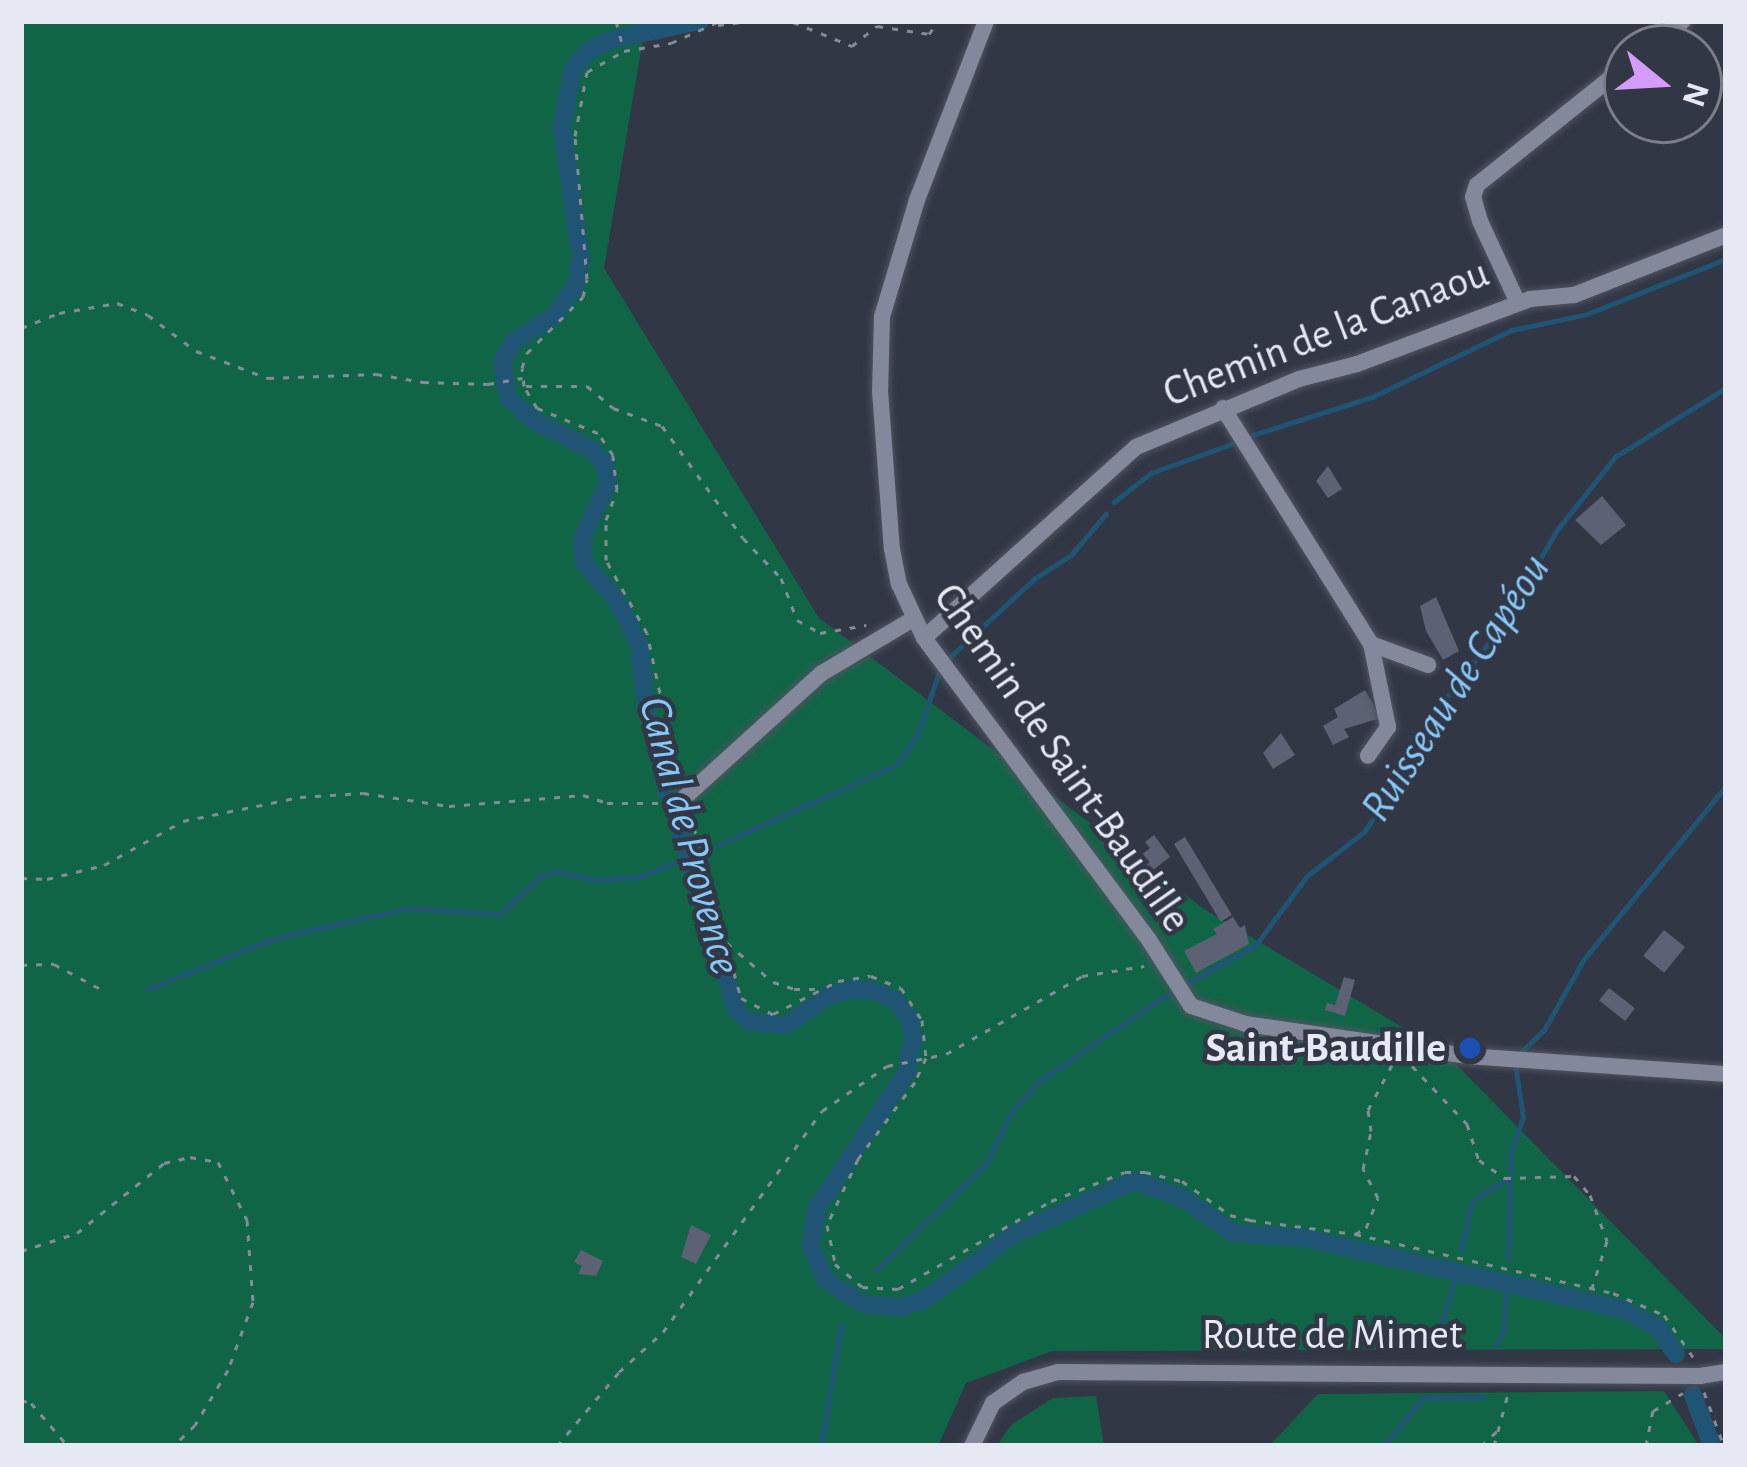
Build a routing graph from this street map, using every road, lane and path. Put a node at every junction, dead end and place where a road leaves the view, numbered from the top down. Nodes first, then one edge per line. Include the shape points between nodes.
1 (616, 21) edge
2 (750, 21) edge
3 (775, 21) edge
4 (938, 21) edge
5 (986, 21) edge
6 (718, 23) edge
7 (624, 51) junction
8 (1603, 84) edge
9 (1726, 235) edge
10 (1518, 303) junction
11 (21, 328) edge
12 (523, 377) junction
13 (524, 386) junction
14 (1223, 408) junction
15 (913, 619) junction
16 (868, 625) dead end
17 (924, 638) junction
18 (1371, 644) junction
19 (1428, 665) dead end
20 (1368, 756) dead end
21 (684, 798) junction
22 (663, 804) dead end
23 (21, 878) edge
24 (726, 942) junction
25 (21, 964) edge
26 (1162, 964) junction
27 (823, 988) junction
28 (106, 992) dead end
29 (1397, 1049) junction
30 (926, 1058) junction
31 (1726, 1074) edge
32 (1355, 1234) junction
33 (21, 1251) edge
34 (1592, 1289) junction
35 (1514, 1372) junction
36 (1726, 1372) edge
37 (1700, 1376) junction
38 (1681, 1394) dead end
39 (21, 1400) edge
40 (1499, 1428) junction
41 (68, 1446) edge
42 (172, 1446) edge
43 (557, 1446) edge
44 (972, 1446) edge
45 (1481, 1446) edge
46 (1494, 1446) edge
47 (1646, 1446) edge
48 (1724, 1446) edge

1 - 7 path
2 - 6 path
3 - 4 path via 852,46 878,26 928,34
5 - 15 street, Chemin de Saint-Baudille via 882,316 887,517
6 - 7 path via 671,44
7 - 12 path via 587,72 582,89 575,136 589,258 583,297 527,353
8 - 10 street, Chemin de la Canaou via 1477,185 1480,221
9 - 10 street via 1574,295
10 - 14 street, Chemin de la Canaou
11 - 12 path via 117,303 196,351 268,378 376,374 488,384
12 - 13 path
13 - 16 path via 587,386 613,408 662,426 781,578 797,620 820,633
13 - 21 path via 537,408 598,433 613,454 617,490 606,520 606,560 647,633
14 - 17 street, Chemin de la Canaou via 1136,447
14 - 18 street
15 - 17 street, Chemin de Saint-Baudille
15 - 21 street via 822,673
17 - 26 street, Chemin de Saint-Baudille
18 - 19 street
18 - 20 street via 1388,727
21 - 24 path
22 - 23 path via 584,795 448,806 363,793 300,796 183,821 104,865
24 - 27 path via 773,982
24 - 27 path via 741,998 757,1010 772,1014
25 - 28 path via 55,964
26 - 29 street, Chemin de Saint-Baudille via 1202,1012
26 - 30 path via 1082,976
27 - 30 path via 871,976 901,988 922,1020
29 - 31 street, Chemin de Saint-Baudille
29 - 32 path via 1368,1110 1363,1169 1378,1198 1366,1228
29 - 34 path via 1448,1098 1479,1160 1505,1178 1574,1176 1607,1241
30 - 32 path via 845,1181 827,1225 835,1264 862,1287 898,1289 1000,1226 1125,1172 1182,1181 1230,1215
30 - 43 path via 899,1063 822,1111 663,1332
32 - 34 path
33 - 42 path via 77,1233 164,1163 218,1162 247,1220 253,1302 228,1370 195,1425
34 - 37 path via 1664,1315 1692,1350
35 - 37 street, Route de Mimet
35 - 40 path
35 - 44 street, Route de Mimet via 1058,1372 1023,1382 993,1403
36 - 37 street, Route de Mimet
37 - 48 path
38 - 47 path via 1653,1412
39 - 41 path
40 - 45 path
40 - 46 path

